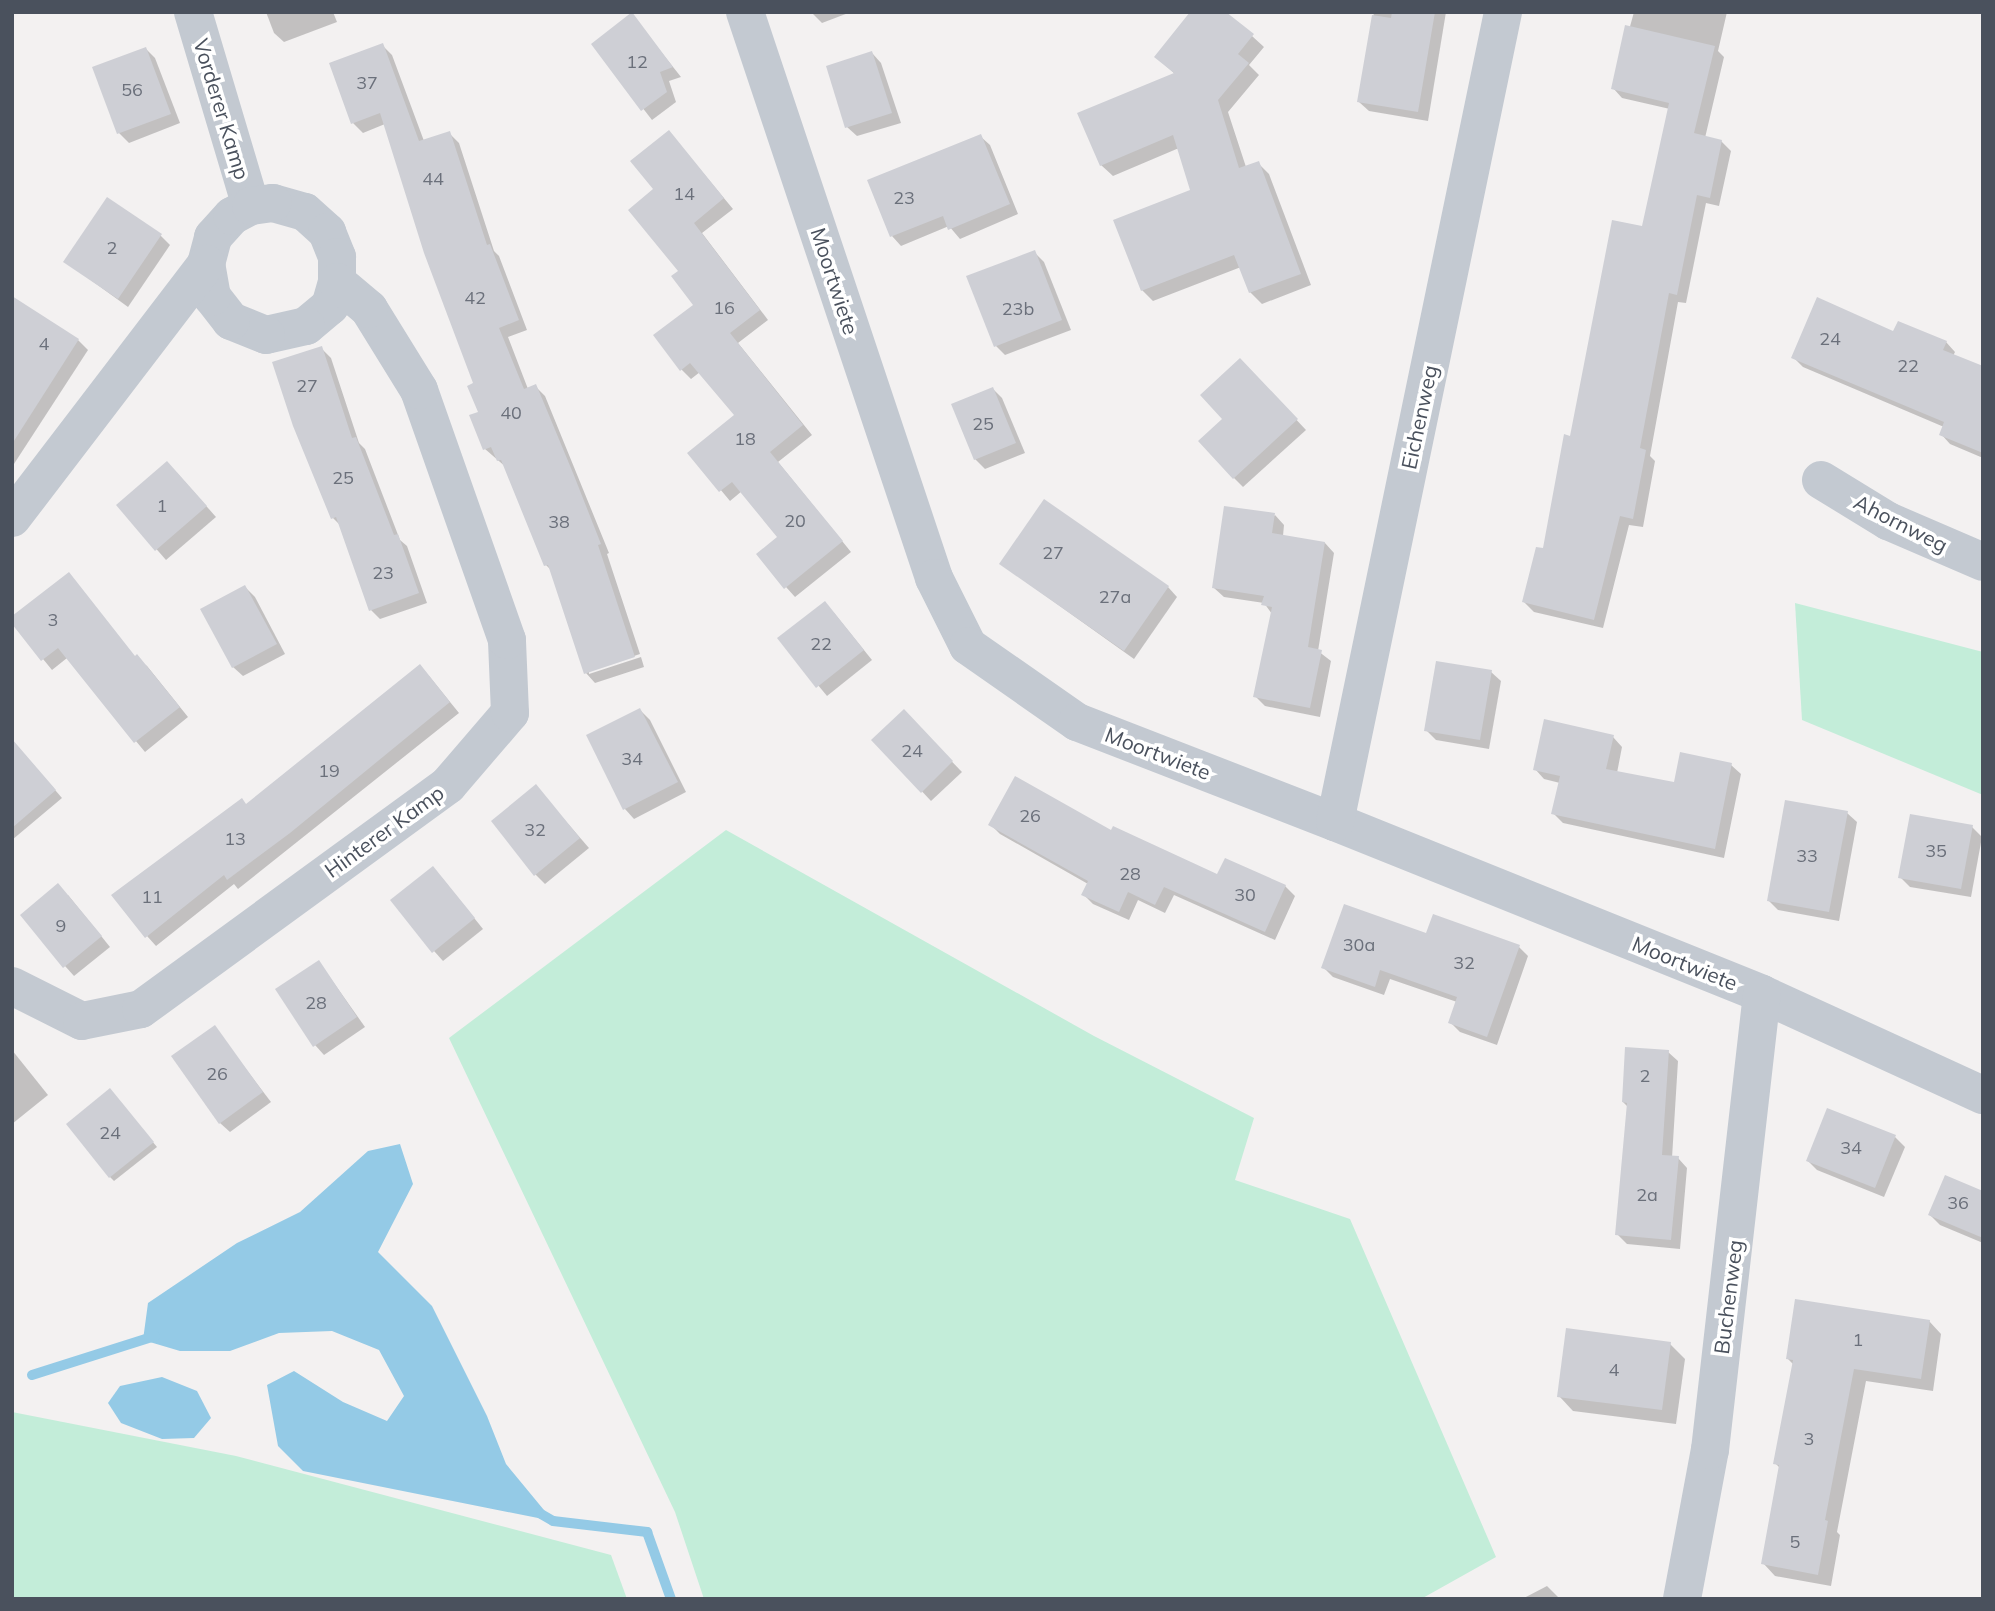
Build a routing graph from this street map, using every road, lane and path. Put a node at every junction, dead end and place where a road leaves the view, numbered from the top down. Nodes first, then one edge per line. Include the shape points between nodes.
1 (193, 12) edge
2 (745, 12) edge
3 (1503, 12) edge
4 (251, 206) junction
5 (206, 264) junction
6 (337, 282) junction
7 (1821, 480) dead end
8 (12, 519) edge
9 (1983, 562) edge
10 (1335, 821) junction
11 (12, 986) edge
12 (1762, 994) junction
13 (1983, 1096) edge
14 (1682, 1599) edge

1 - 4 street, Vorderer Kamp
2 - 10 street, Moortwiete via 934,578 968,646 1077,722
3 - 10 street, Eichenweg
4 - 5 street via 232,216 214,237
4 - 6 street via 273,203 305,212 327,232 337,257
5 - 6 street via 212,298 231,321 266,335 306,326 330,306
5 - 8 street
6 - 11 street, Hinterer Kamp via 369,309 419,390 507,640 510,713 449,785 141,1009 82,1021
7 - 9 street, Ahornweg via 1888,521
10 - 12 street, Moortwiete
12 - 13 street, Moortwiete
12 - 14 street, Buchenweg via 1710,1450

